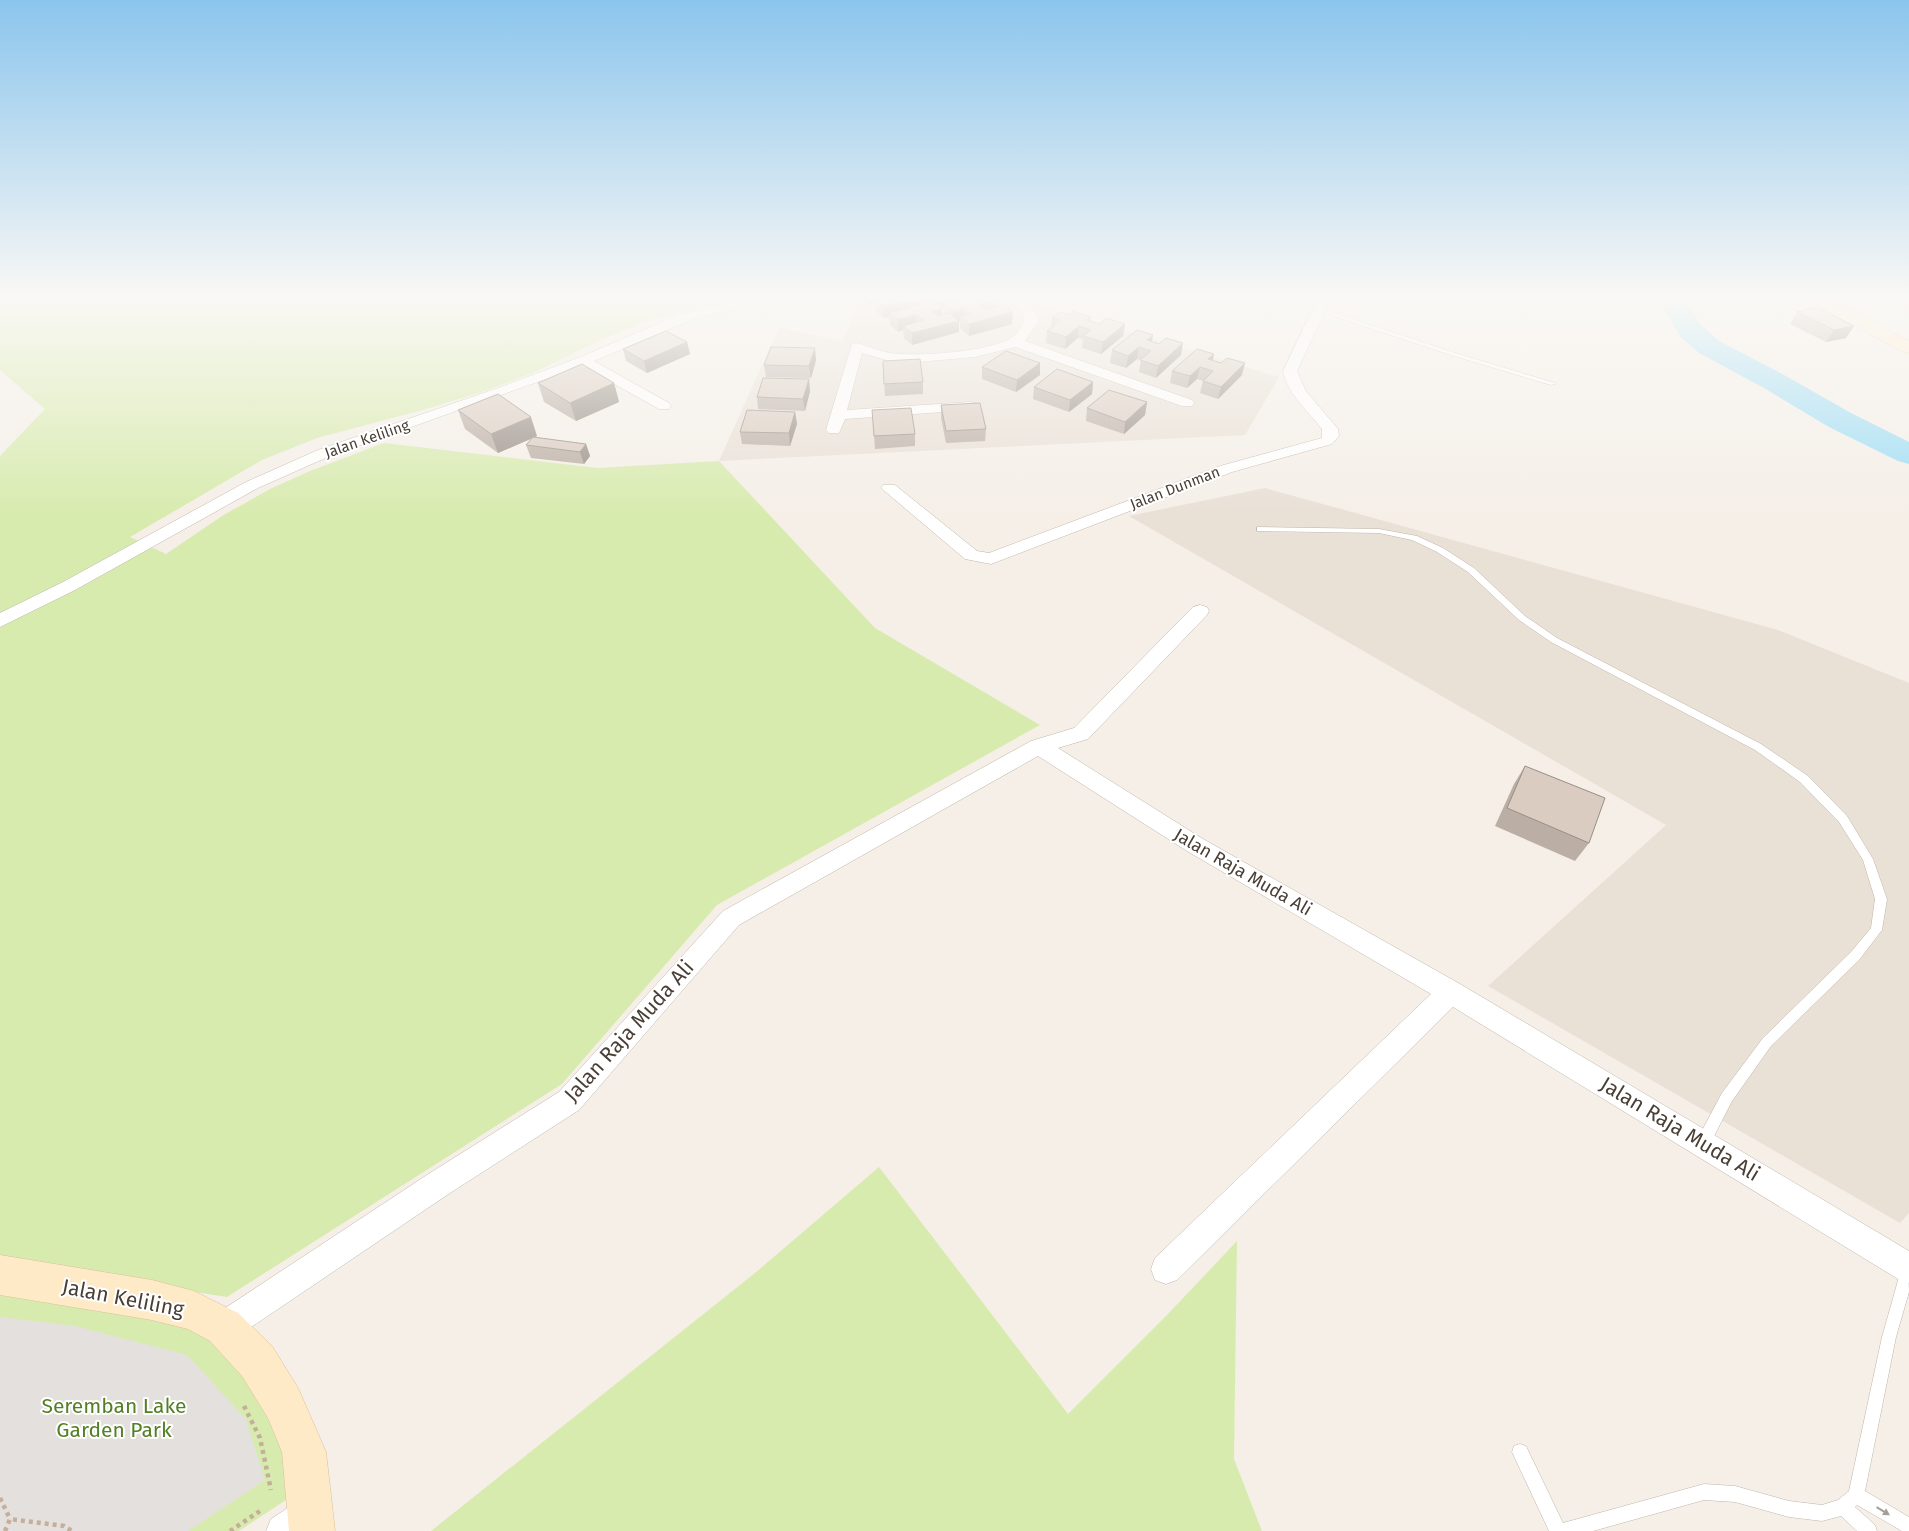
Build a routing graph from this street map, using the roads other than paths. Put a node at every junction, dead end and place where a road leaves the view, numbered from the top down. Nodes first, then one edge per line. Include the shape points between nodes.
1 (555, 371) edge
2 (602, 371) edge
3 (850, 371) edge
4 (1098, 371) edge
5 (1290, 371) edge
6 (1511, 371) edge
7 (1553, 384) dead end
8 (1187, 403) dead end
9 (664, 406) dead end
10 (970, 406) edge
11 (838, 415) junction
12 (834, 430) dead end
13 (889, 488) dead end
14 (1260, 528) dead end
15 (1200, 611) dead end
16 (0, 621) edge
17 (1038, 746) junction
18 (1451, 992) junction
19 (1703, 1143) junction
20 (1909, 1268) edge
21 (1166, 1269) dead end
22 (0, 1276) edge
23 (224, 1328) junction
24 (1520, 1452) dead end
25 (1856, 1495) junction
26 (1843, 1507) junction
27 (293, 1521) edge
28 (1909, 1526) edge
29 (1558, 1531) edge
30 (1564, 1531) edge
31 (1869, 1531) edge

1 - 16 street, Jalan Keliling via 324,453 252,485
2 - 9 street
3 - 11 street
4 - 8 street
5 - 13 street, Jalan Dunman via 1297,389 1330,429 1331,436 1327,441 1226,469 990,559 971,555
6 - 7 lane
10 - 11 street
11 - 12 street
14 - 19 lane via 1380,531 1414,538 1440,550 1471,570 1522,618 1554,640 1758,747 1804,779 1843,819 1868,859 1881,899 1876,930 1855,956 1767,1042 1728,1097
15 - 17 street, Jalan Raja Muda Ali via 1081,734
17 - 18 street, Jalan Raja Muda Ali via 1195,845
17 - 23 street, Jalan Raja Muda Ali via 731,918 569,1101
18 - 19 street, Jalan Raja Muda Ali
18 - 21 street
19 - 20 street, Jalan Raja Muda Ali
20 - 25 lane via 1889,1337
22 - 23 street, Jalan Keliling via 152,1300 194,1311
23 - 27 street, Jalan Keliling via 257,1361 283,1403 304,1452
24 - 29 lane
25 - 26 lane
25 -> 28 lane
26 - 30 lane via 1822,1513 1789,1509 1735,1494 1704,1492
26 - 31 lane

